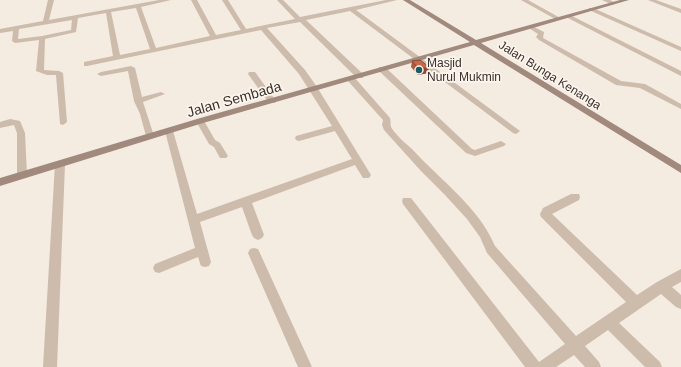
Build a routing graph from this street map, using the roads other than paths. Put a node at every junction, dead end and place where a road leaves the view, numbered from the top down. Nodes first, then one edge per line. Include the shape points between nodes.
1 (52, 0) edge
2 (168, 0) edge
3 (194, 0) edge
4 (225, 0) edge
5 (280, 0) edge
6 (394, 0) edge
7 (406, 0) edge
8 (524, 0) edge
9 (605, 0) edge
10 (626, 0) edge
11 (651, 0) edge
12 (147, 2) edge
13 (613, 4) junction
14 (138, 6) junction
15 (351, 9) junction
16 (591, 9) junction
17 (108, 11) junction
18 (681, 11) edge
19 (568, 16) junction
20 (75, 17) junction
21 (559, 19) junction
22 (300, 20) junction
23 (46, 22) junction
24 (16, 28) junction
25 (263, 28) junction
26 (532, 28) junction
27 (0, 31) edge
28 (245, 32) junction
29 (42, 38) junction
30 (214, 38) junction
31 (476, 44) junction
32 (153, 49) junction
33 (681, 49) edge
34 (117, 57) junction
35 (419, 59) junction
36 (87, 64) dead end
37 (382, 69) junction
38 (101, 74) dead end
39 (252, 74) dead end
40 (681, 74) edge
41 (360, 76) junction
42 (351, 79) junction
43 (314, 89) junction
44 (161, 94) dead end
45 (138, 101) junction
46 (272, 101) junction
47 (681, 107) edge
48 (200, 121) junction
49 (63, 122) dead end
50 (0, 125) edge
51 (337, 127) junction
52 (169, 131) junction
53 (516, 131) dead end
54 (150, 136) junction
55 (299, 138) dead end
56 (501, 144) dead end
57 (222, 156) dead end
58 (357, 162) junction
59 (60, 164) junction
60 (681, 170) edge
61 (22, 175) junction
62 (366, 175) dead end
63 (0, 182) edge
64 (575, 197) dead end
65 (408, 201) dead end
66 (246, 202) junction
67 (194, 220) junction
68 (258, 235) dead end
69 (254, 253) dead end
70 (159, 268) dead end
71 (681, 275) edge
72 (661, 286) junction
73 (636, 303) junction
74 (681, 303) edge
75 (609, 322) junction
76 (574, 346) junction
77 (50, 367) edge
78 (305, 367) edge
79 (534, 367) edge
80 (544, 367) edge
81 (594, 367) edge
82 (655, 367) edge

1 - 23 street
2 - 12 street
3 - 30 street
4 - 28 street
5 - 22 street
6 - 15 street
7 - 31 street, Jalan Bunga Kenanga
8 - 21 street
9 - 13 street
10 - 13 street, Jalan Sembada
11 - 18 street
12 - 14 street
13 - 16 street, Jalan Sembada
14 - 17 street
14 - 32 street
15 - 22 street
15 - 35 street
16 - 19 street, Jalan Sembada
16 - 33 street
17 - 20 street
17 - 34 street
19 - 21 street, Jalan Sembada
19 - 40 street
20 - 23 street
20 - 29 street via 74,31
21 - 26 street, Jalan Sembada
22 - 25 street
22 - 41 street
23 - 24 street
24 - 27 street
24 - 29 street via 15,41
25 - 28 street
25 - 43 street
26 - 31 street, Jalan Sembada
26 - 47 street via 542,34 539,37 619,83 642,86
28 - 30 street
29 - 49 street via 40,71 59,73
30 - 32 street
31 - 35 street, Jalan Sembada
31 - 60 street, Jalan Bunga Kenanga
32 - 34 street
34 - 36 street
35 - 37 street, Jalan Sembada
35 - 53 street
37 - 41 street, Jalan Sembada
37 - 56 street via 469,151 475,153
38 - 45 street via 131,68
39 - 46 street
41 - 42 street, Jalan Sembada
42 - 43 street, Jalan Sembada
42 - 76 street via 387,120 386,126 471,216 485,235 491,249
43 - 46 street, Jalan Sembada
43 - 51 street
44 - 45 street
45 - 54 street
46 - 48 street, Jalan Sembada
48 - 52 street, Jalan Sembada
48 - 57 street
50 - 61 street via 14,122 19,128
51 - 55 street
51 - 58 street
52 - 54 street, Jalan Sembada
52 - 67 street
54 - 59 street, Jalan Sembada
58 - 62 street
58 - 66 street
59 - 61 street, Jalan Sembada
59 - 77 street
61 - 63 street, Jalan Sembada
64 - 73 street via 545,214
65 - 79 street
66 - 67 street
66 - 68 street
67 - 70 street via 203,256
69 - 78 street
71 - 72 street
72 - 73 street
72 - 74 street
73 - 75 street
75 - 76 street
75 - 82 street
76 - 80 street
76 - 81 street

